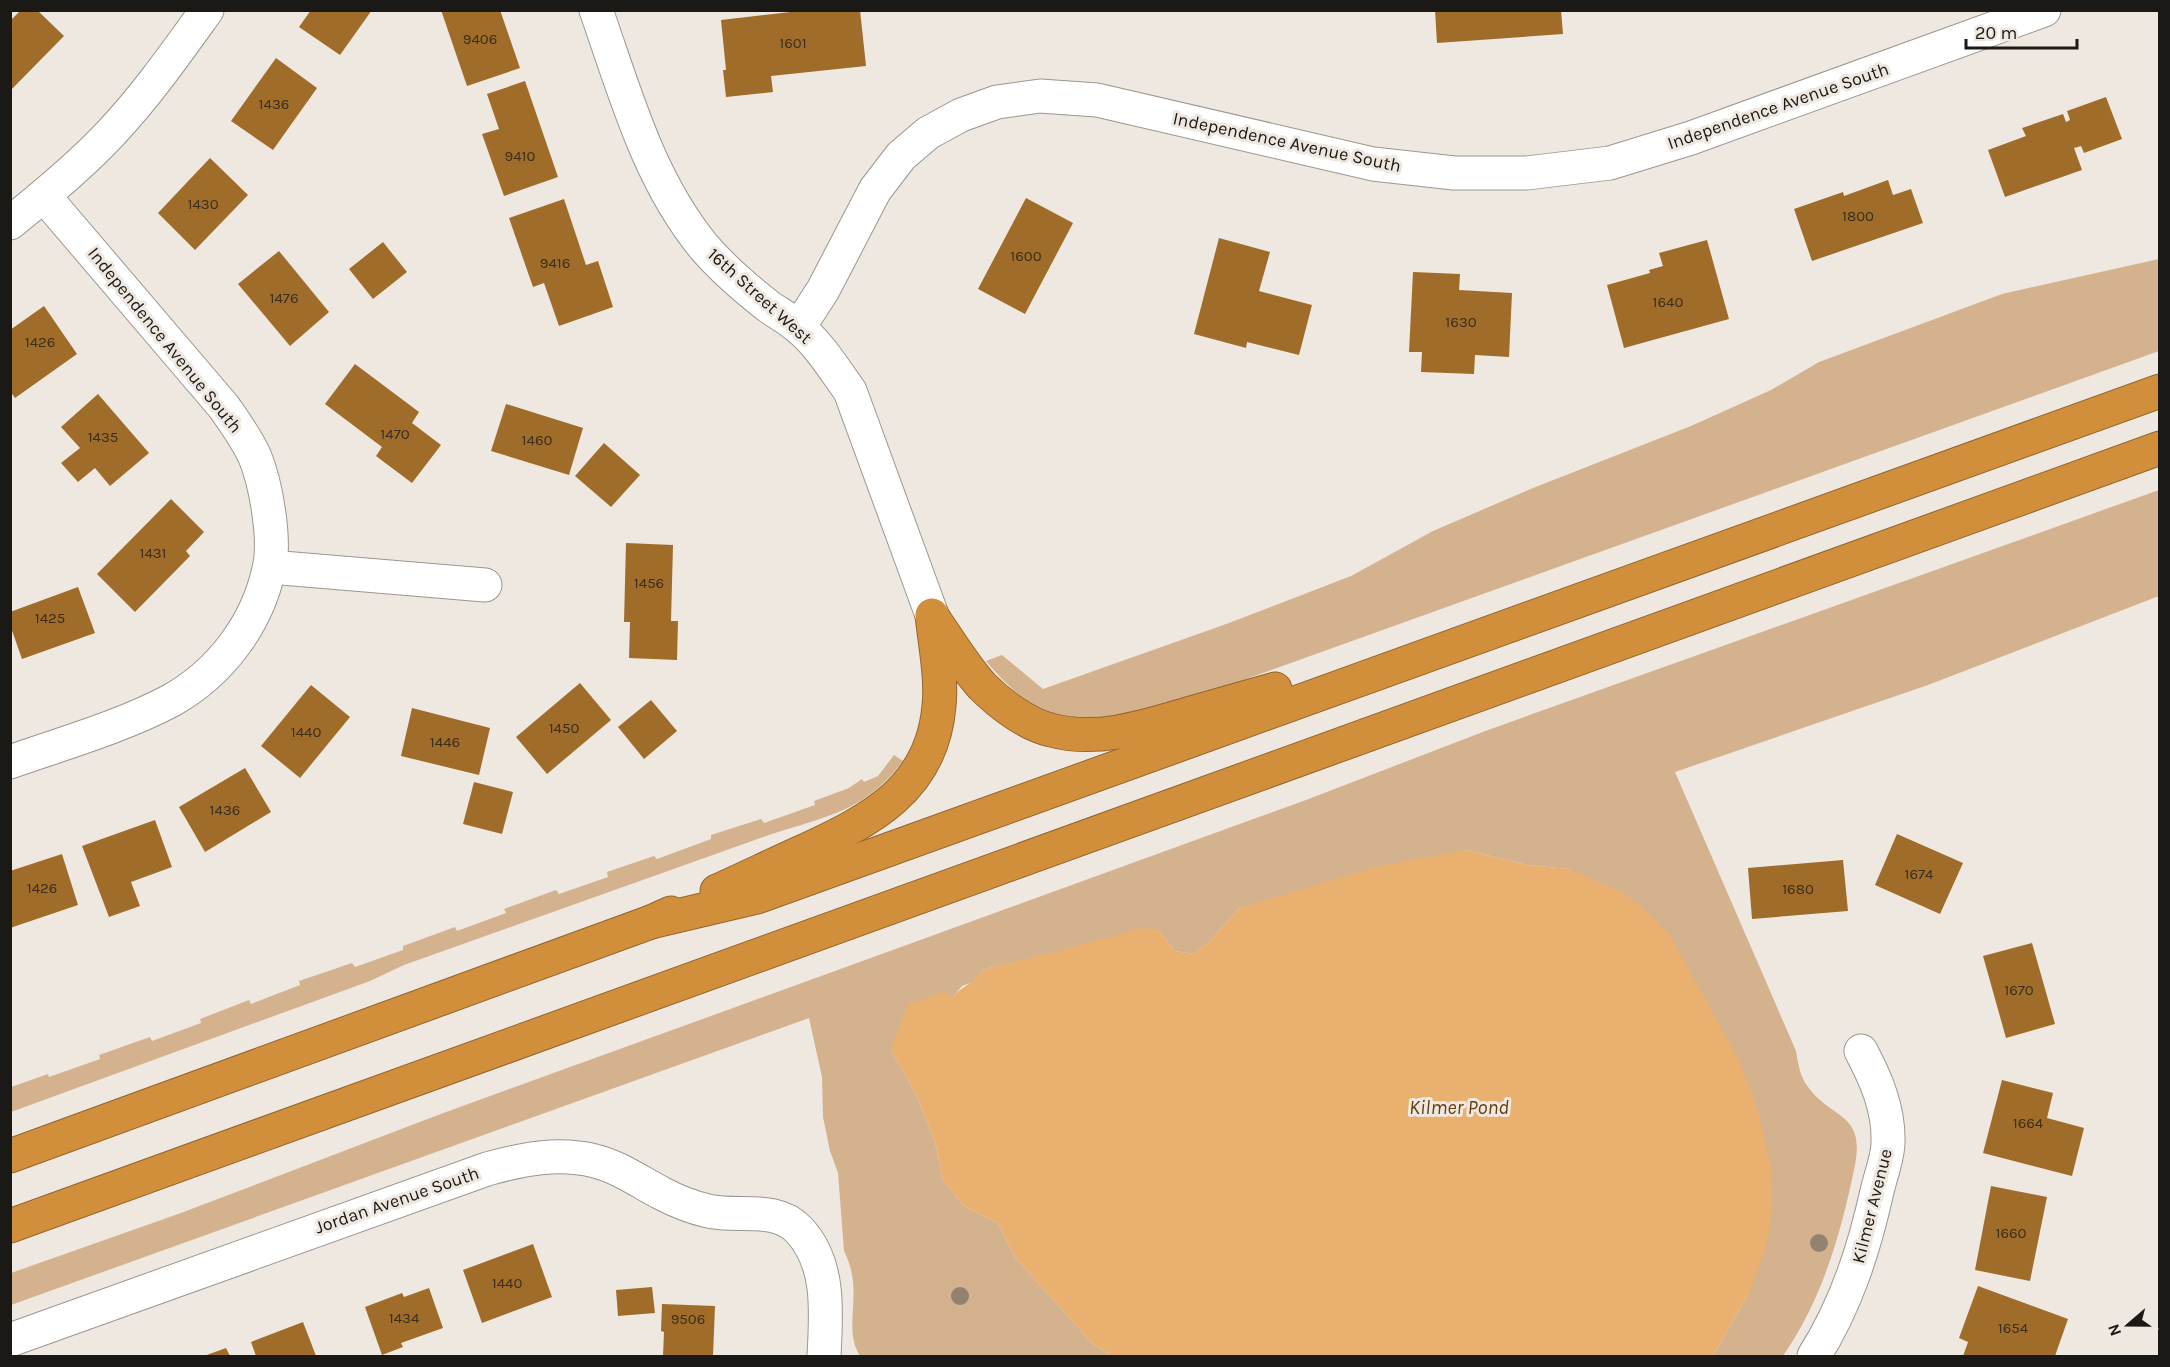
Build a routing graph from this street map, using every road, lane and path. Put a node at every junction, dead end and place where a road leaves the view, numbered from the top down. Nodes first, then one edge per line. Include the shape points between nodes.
1 (207, 10) edge
2 (596, 10) edge
3 (2044, 10) edge
4 (44, 196) junction
5 (10, 223) edge
6 (799, 327) junction
7 (2160, 391) edge
8 (2160, 448) edge
9 (270, 567) junction
10 (485, 585) dead end
11 (1576, 601) junction
12 (932, 615) junction
13 (10, 762) edge
14 (651, 922) junction
15 (1861, 1051) dead end
16 (10, 1156) edge
17 (10, 1226) edge
18 (10, 1340) edge
19 (824, 1356) edge
20 (1814, 1356) edge

1 - 4 street via 109,135
2 - 6 street, 16th Street West via 650,158 684,220 728,273
3 - 6 street, Independence Avenue South via 1610,164 1527,173 1454,173 1373,164 1097,100 1040,96 997,102 928,133 901,156 875,190 823,290
4 - 5 street
4 - 9 street, Independence Avenue South via 242,433 265,491
6 - 12 street, 16th Street West via 850,391
7 - 11 highway
8 - 17 highway
9 - 10 street
9 - 13 street, Independence Avenue South via 258,604 241,635 202,680 138,717
11 - 12 highway via 1136,729 1077,734 1051,730 1006,706 968,668
11 - 14 highway via 757,897
12 - 14 highway via 940,705 928,755 903,790 887,806 844,832
14 - 16 highway
15 - 20 street, Kilmer Avenue via 1885,1109 1888,1143 1858,1266
18 - 19 street, Jordan Avenue South via 487,1169 551,1157 596,1161 685,1205 711,1212 765,1214 789,1221 811,1245 821,1269 826,1307

